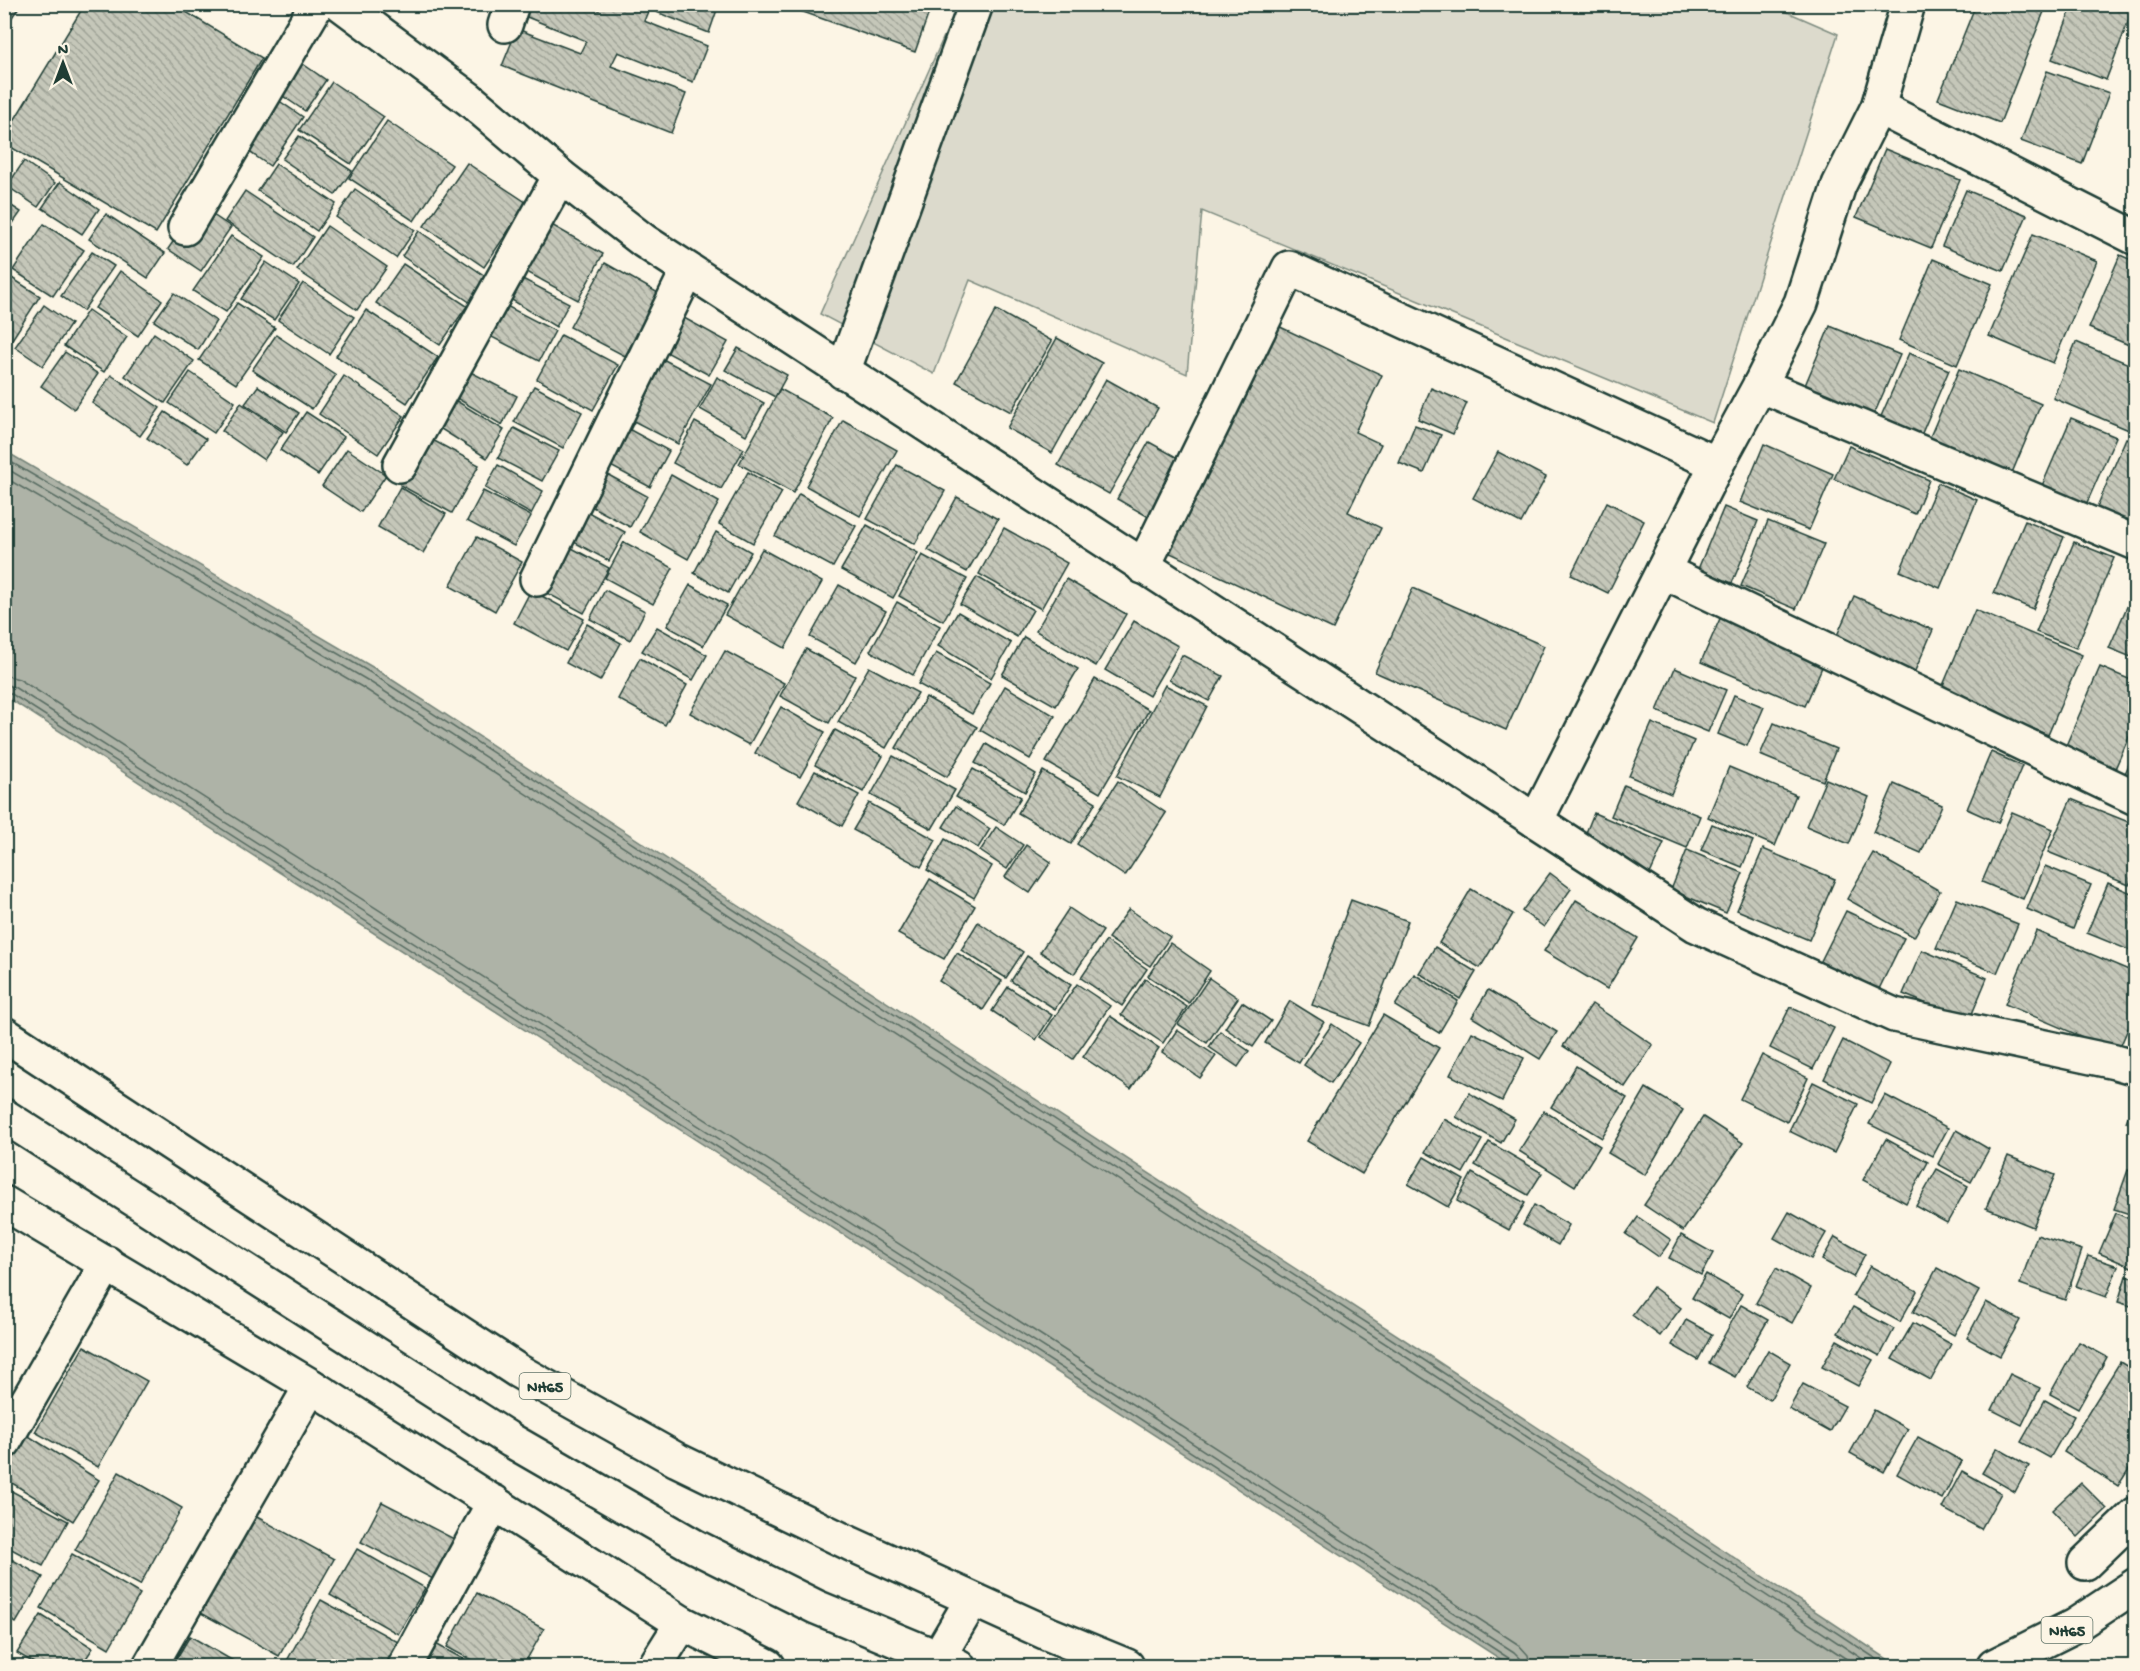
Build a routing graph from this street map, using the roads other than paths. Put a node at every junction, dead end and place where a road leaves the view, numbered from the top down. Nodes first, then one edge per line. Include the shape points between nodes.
1 (317, 4) edge
2 (341, 4) edge
3 (976, 4) edge
4 (1908, 4) edge
5 (1878, 107) junction
6 (560, 176) junction
7 (185, 228) dead end
8 (2136, 238) edge
9 (688, 270) junction
10 (843, 372) junction
11 (1760, 385) junction
12 (1717, 464) junction
13 (400, 465) dead end
14 (2136, 543) edge
15 (1143, 567) junction
16 (1663, 571) junction
17 (537, 579) dead end
18 (2136, 798) edge
19 (1536, 821) junction
20 (4, 1034) edge
21 (2136, 1068) edge
22 (4, 1116) edge
23 (4, 1203) edge
24 (107, 1263) junction
25 (311, 1386) junction
26 (4, 1442) edge
27 (494, 1502) junction
28 (2136, 1514) edge
29 (2085, 1563) dead end
30 (2136, 1585) edge
31 (972, 1599) junction
32 (682, 1623) junction
33 (943, 1663) edge
34 (150, 1666) edge
35 (405, 1666) edge
36 (655, 1666) edge
37 (768, 1666) edge
38 (1127, 1666) edge
39 (1994, 1666) edge

1 - 7 main road
2 - 6 main road via 468,99
3 - 10 main road
4 - 5 main road
5 - 8 main road
5 - 11 main road via 1839,185 1801,303
6 - 9 main road
6 - 13 main road
9 - 10 main road
9 - 17 main road
10 - 15 main road
11 - 12 main road
11 - 14 main road
12 - 15 main road via 1289,268
12 - 16 main road
15 - 19 main road
16 - 18 main road
16 - 19 main road
19 - 21 main road via 1696,925 1894,1015
20 - 31 main road, NH65 via 518,1371 677,1460
22 - 33 main road via 512,1441 694,1546
23 - 24 main road
24 - 25 main road
24 - 26 main road
25 - 27 main road
25 - 34 main road
27 - 32 main road
27 - 35 main road
28 - 29 main road
30 - 39 main road, NH65 via 2074,1626
31 - 33 main road
31 - 38 main road, NH65
32 - 36 main road
32 - 37 main road

